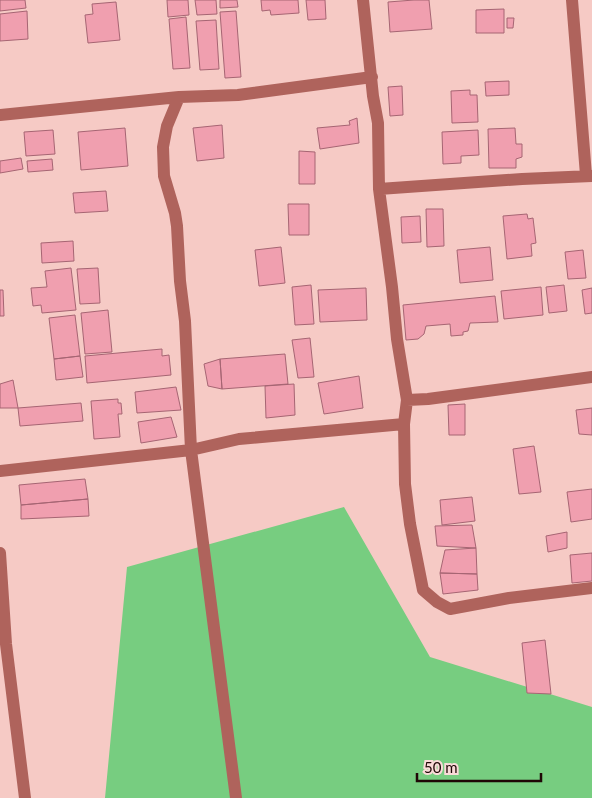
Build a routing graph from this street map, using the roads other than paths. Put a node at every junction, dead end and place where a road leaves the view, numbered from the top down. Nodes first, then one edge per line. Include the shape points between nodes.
1 (362, 0) edge
2 (572, 0) edge
3 (372, 77) junction
4 (179, 98) junction
5 (0, 115) edge
6 (589, 175) edge
7 (379, 189) junction
8 (592, 377) edge
9 (407, 400) junction
10 (404, 424) junction
11 (190, 450) junction
12 (0, 471) edge
13 (0, 553) edge
14 (592, 588) edge
15 (25, 798) edge
16 (236, 798) edge

1 - 3 street
2 - 6 street
3 - 4 street via 238,95
3 - 7 street via 378,123
4 - 5 street
4 - 11 street via 167,126 164,176 177,226
6 - 7 street
7 - 9 street
8 - 9 street
9 - 10 street
10 - 11 street via 238,439
10 - 14 street via 406,484 423,590 450,609
11 - 12 street
11 - 16 street
13 - 15 street via 6,644

